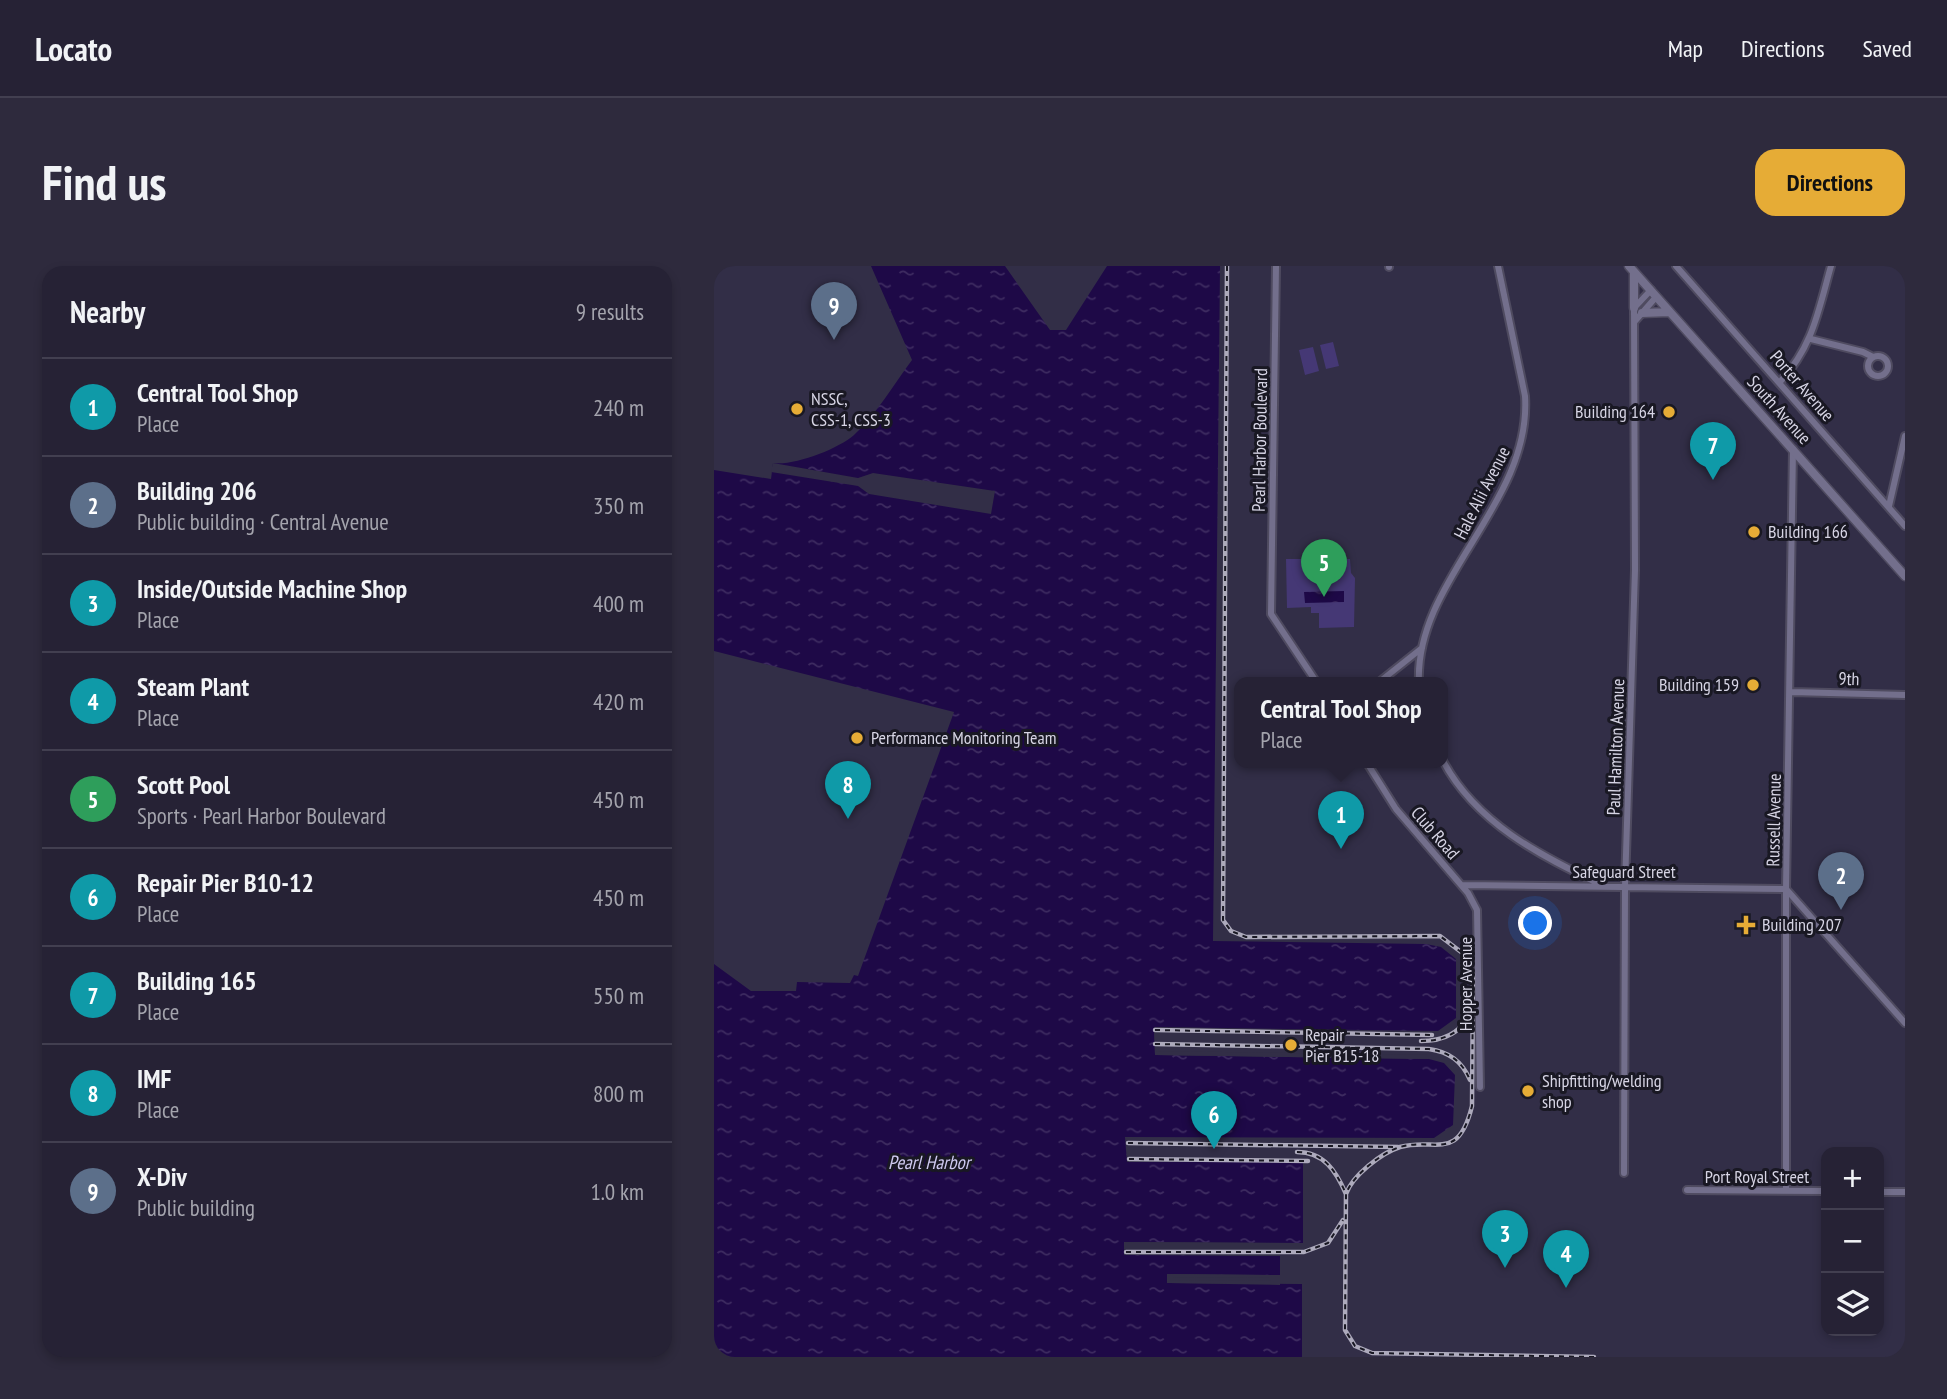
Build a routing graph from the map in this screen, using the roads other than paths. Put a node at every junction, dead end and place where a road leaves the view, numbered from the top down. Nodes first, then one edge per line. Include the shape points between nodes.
1 (1276, 266) edge
2 (1498, 266) edge
3 (1676, 266) edge
4 (1830, 266) edge
5 (1631, 269) edge
6 (1653, 294) junction
7 (1638, 311) junction
8 (1669, 312) junction
9 (1811, 339) junction
10 (1873, 357) dead end
11 (1780, 383) junction
12 (1905, 436) edge
13 (1793, 449) junction
14 (1889, 506) junction
15 (1905, 526) edge
16 (1905, 576) edge
17 (1422, 648) junction
18 (1313, 677) edge
19 (1386, 677) edge
20 (1420, 677) edge
21 (1791, 692) junction
22 (1905, 695) edge
23 (1448, 767) edge
24 (1370, 768) edge
25 (1462, 885) junction
26 (1604, 886) junction
27 (1625, 886) junction
28 (1786, 889) junction
29 (1905, 1023) edge
30 (1480, 1087) dead end
31 (1624, 1173) dead end
32 (1687, 1190) dead end
33 (1786, 1191) junction
34 (1821, 1191) edge
35 (1884, 1192) edge
36 (1905, 1192) edge

1 - 18 street, Pearl Harbor Boulevard via 1271,614
2 - 17 street, Hale Alii Avenue via 1525,396 1521,452 1435,611
3 - 11 street, Porter Avenue
4 - 9 street
5 - 6 street, South Avenue
5 - 7 street
6 - 7 street
6 - 8 street, South Avenue
7 - 8 street
7 - 27 street, Paul Hamilton Avenue
8 - 13 street, South Avenue
9 - 10 street
9 - 11 street
11 - 14 street, Porter Avenue
12 - 14 street
13 - 16 street, South Avenue
13 - 21 street, Russell Avenue
14 - 15 street, Porter Avenue
17 - 19 street
17 - 20 street, Hale Alii Avenue
21 - 22 street, 9th
21 - 28 street, Russell Avenue
23 - 26 street via 1471,800 1501,828 1534,851
24 - 25 street, Club Road via 1417,836
25 - 26 street, Safeguard Street
25 - 30 street, Hopper Avenue via 1480,919
26 - 27 street, Safeguard Street
27 - 28 street, Safeguard Street
27 - 31 street, Paul Hamilton Avenue
28 - 29 street
28 - 33 street, Russell Avenue
32 - 33 street, Port Royal Street
33 - 34 street, Port Royal Street
35 - 36 street

